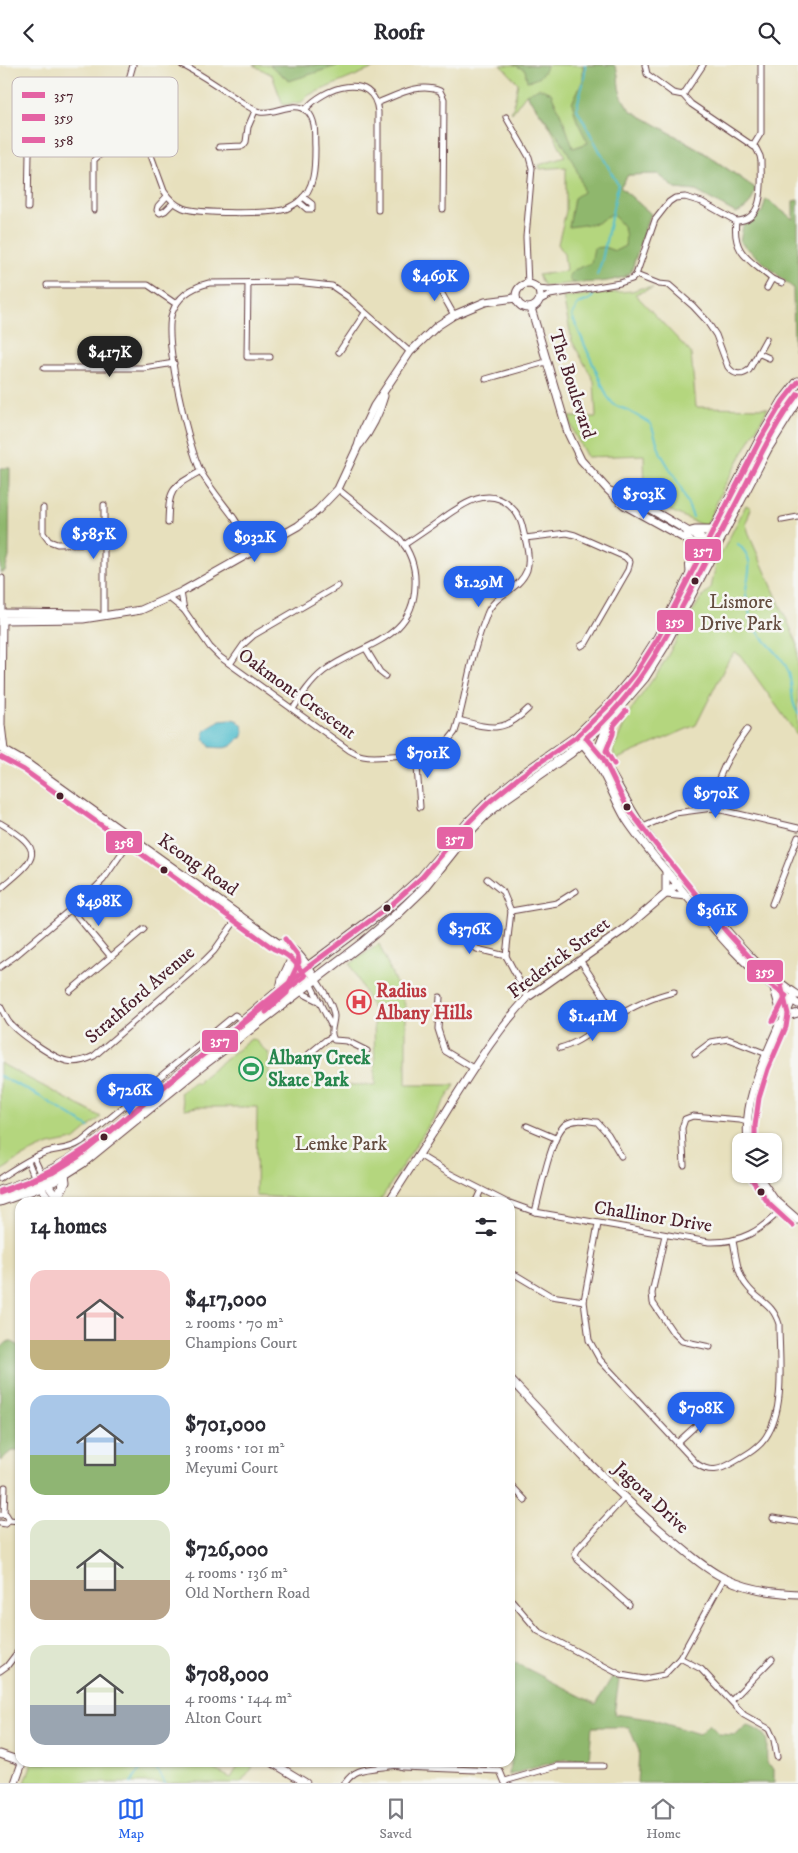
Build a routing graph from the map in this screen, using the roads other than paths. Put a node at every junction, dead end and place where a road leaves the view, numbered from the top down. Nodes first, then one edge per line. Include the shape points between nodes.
1 (182, 65) edge
2 (645, 65) edge
3 (703, 65) edge
4 (761, 65) edge
5 (683, 95) junction
6 (378, 103) junction
7 (305, 110) junction
8 (255, 111) junction
9 (506, 117) dead end
10 (753, 146) junction
11 (219, 147) dead end
12 (28, 157) edge
13 (97, 157) edge
14 (152, 157) edge
15 (167, 196) junction
16 (303, 197) junction
17 (299, 202) junction
18 (173, 203) junction
19 (28, 208) dead end
20 (378, 209) dead end
21 (442, 209) dead end
22 (94, 210) dead end
23 (736, 221) junction
24 (636, 275) junction
25 (429, 279) dead end
26 (772, 279) junction
27 (248, 283) junction
28 (782, 283) dead end
29 (47, 285) dead end
30 (528, 285) junction
31 (584, 288) junction
32 (767, 288) dead end
33 (537, 289) junction
34 (516, 298) junction
35 (540, 299) junction
36 (176, 304) junction
37 (531, 308) junction
38 (365, 313) junction
39 (454, 315) junction
40 (766, 339) dead end
41 (410, 351) junction
42 (339, 352) dead end
43 (758, 353) junction
44 (270, 357) dead end
45 (769, 358) dead end
46 (546, 362) junction
47 (174, 363) junction
48 (44, 368) dead end
49 (486, 379) dead end
50 (798, 382) edge
51 (798, 399) edge
52 (201, 471) junction
53 (338, 489) junction
54 (104, 505) dead end
55 (42, 508) dead end
56 (798, 517) edge
57 (782, 520) dead end
58 (168, 523) dead end
59 (713, 531) junction
60 (688, 537) junction
61 (525, 538) junction
62 (104, 543) junction
63 (404, 545) junction
64 (705, 546) junction
65 (714, 551) junction
66 (252, 552) junction
67 (691, 573) junction
68 (2, 578) dead end
69 (338, 586) dead end
70 (181, 592) junction
71 (169, 598) junction
72 (184, 610) junction
73 (104, 615) junction
74 (2, 616) junction
75 (581, 646) dead end
76 (366, 649) junction
77 (230, 664) junction
78 (385, 677) dead end
79 (293, 709) junction
80 (528, 709) dead end
81 (459, 720) junction
82 (606, 722) junction
83 (1, 729) edge
84 (747, 730) dead end
85 (582, 738) junction
86 (2, 749) edge
87 (598, 752) junction
88 (416, 753) junction
89 (420, 807) dead end
90 (713, 808) junction
91 (0, 823) edge
92 (642, 827) junction
93 (798, 828) edge
94 (634, 831) junction
95 (798, 837) edge
96 (132, 838) junction
97 (666, 871) junction
98 (486, 879) dead end
99 (680, 881) junction
100 (0, 889) edge
101 (576, 891) dead end
102 (666, 894) junction
103 (687, 896) junction
104 (772, 904) dead end
105 (71, 909) junction
106 (511, 911) junction
107 (240, 914) junction
108 (448, 925) dead end
109 (144, 929) dead end
110 (278, 943) junction
111 (506, 956) junction
112 (111, 957) junction
113 (292, 960) junction
114 (580, 960) junction
115 (0, 967) edge
116 (305, 969) junction
117 (312, 980) junction
118 (774, 988) junction
119 (281, 989) junction
120 (70, 991) dead end
121 (298, 991) junction
122 (674, 992) dead end
123 (440, 997) dead end
124 (528, 997) junction
125 (794, 997) edge
126 (320, 1002) junction
127 (0, 1007) edge
128 (798, 1013) edge
129 (783, 1015) junction
130 (617, 1016) junction
131 (243, 1021) junction
132 (331, 1025) junction
133 (332, 1037) junction
134 (560, 1048) dead end
135 (367, 1051) dead end
136 (309, 1054) dead end
137 (695, 1054) dead end
138 (767, 1054) junction
139 (473, 1068) junction
140 (747, 1122) junction
141 (527, 1126) dead end
142 (748, 1133) edge
143 (555, 1138) junction
144 (419, 1155) junction
145 (621, 1156) dead end
146 (34, 1158) junction
147 (28, 1161) junction
148 (684, 1165) dead end
149 (64, 1175) junction
150 (0, 1178) edge
151 (41, 1181) junction
152 (764, 1183) edge
153 (481, 1190) junction
154 (0, 1191) edge
155 (54, 1197) edge
156 (59, 1197) edge
157 (392, 1197) edge
158 (478, 1197) edge
159 (496, 1197) edge
160 (0, 1201) edge
161 (515, 1205) edge
162 (783, 1208) junction
163 (534, 1212) junction
164 (798, 1220) edge
165 (598, 1224) junction
166 (665, 1235) junction
167 (733, 1241) junction
168 (516, 1275) dead end
169 (584, 1301) junction
170 (710, 1347) dead end
171 (515, 1384) edge
172 (704, 1412) dead end
173 (677, 1443) junction
174 (5, 1487) dead end
175 (515, 1489) edge
176 (624, 1498) junction
177 (525, 1500) dead end
178 (2, 1514) edge
179 (773, 1518) dead end
180 (9, 1520) junction
181 (15, 1521) edge
182 (798, 1522) edge
183 (0, 1523) edge
184 (724, 1578) junction
185 (798, 1594) edge
186 (515, 1605) edge
187 (629, 1605) dead end
188 (15, 1656) edge
189 (680, 1658) junction
190 (772, 1659) dead end
191 (0, 1671) edge
192 (732, 1699) junction
193 (0, 1754) edge
194 (777, 1757) dead end
195 (15, 1760) edge
196 (603, 1766) dead end
197 (20, 1767) edge
198 (280, 1767) edge
199 (375, 1767) edge
200 (479, 1767) edge
201 (505, 1782) edge
202 (15, 1783) edge
203 (306, 1783) edge
204 (345, 1783) edge

1 - 8 street
2 - 5 street via 647,74 673,93
3 - 5 street
4 - 10 street via 761,133
5 - 10 street via 691,104
6 - 7 street via 364,89 348,86 318,97
6 - 20 street
6 - 21 street via 409,90 432,87 440,91 444,99
7 - 8 street via 297,107 270,113
7 - 16 street via 313,120 315,167
8 - 11 street via 243,146
9 - 30 street via 532,168 526,237
10 - 23 street via 760,156 759,205 750,216
12 - 19 street
13 - 22 street via 94,160
14 - 15 street
15 - 18 street
15 - 18 street via 157,210 163,213
16 - 17 street
16 - 17 street via 312,204 312,209
17 - 18 street via 274,211 196,211
23 - 24 street via 702,202 675,198 654,220
23 - 26 street via 737,247
24 - 31 street via 620,283
24 - 43 street via 669,285 693,306 713,329 731,371 745,373
25 - 39 street via 437,285
26 - 28 street
26 - 32 street
27 - 36 street via 198,286
27 - 38 street via 296,282 332,286
27 - 44 street via 247,357
29 - 36 street via 148,285
30 - 33 street
30 - 34 street via 519,289
31 - 33 street
31 - 35 street
33 - 35 street
34 - 37 street via 521,306
34 - 39 street via 485,302
35 - 37 street
36 - 47 street via 171,314 169,336
37 - 46 street, The Boulevard
38 - 41 street
38 - 42 street
39 - 41 street
40 - 43 street
41 - 53 street via 386,390 370,432 358,446
43 - 45 street
46 - 49 street
46 - 60 street, The Boulevard via 568,433 581,460 624,505
47 - 48 street via 144,368
47 - 52 street via 189,441
50 - 59 highway via 761,438
51 - 65 highway via 768,447
52 - 58 street via 181,482 170,493
52 - 66 street via 235,520
53 - 63 street
53 - 66 street via 298,525
54 - 62 street
55 - 62 street via 43,533 49,541 57,544
56 - 57 street
59 - 60 highway via 695,531
59 - 64 highway
60 - 64 street, The Boulevard
60 - 67 highway
61 - 63 street, Oakmont Crescent via 521,520 514,510 506,502 487,497 464,503
61 - 75 street via 557,533 576,535 630,562 591,635
61 - 81 street, Oakmont Crescent via 528,567 524,578 492,604 487,613 470,667
62 - 73 street
63 - 76 street via 412,558 416,575 414,601 404,623
64 - 65 street, The Boulevard
64 - 67 highway
65 - 82 highway via 653,664
66 - 70 street
67 - 85 highway via 640,666
68 - 74 street
69 - 77 street via 254,635
70 - 71 street
70 - 72 street, Oakmont Crescent
71 - 72 street, Oakmont Crescent
71 - 73 street via 141,610
72 - 77 street, Oakmont Crescent via 210,647
73 - 74 street via 83,619
74 - 83 street
76 - 78 street
76 - 79 street via 326,669
77 - 79 street, Oakmont Crescent
79 - 88 street, Oakmont Crescent via 356,754 374,757
80 - 81 street via 520,717 497,728
81 - 88 street, Oakmont Crescent via 455,732 442,746
82 - 85 highway
82 - 87 highway via 606,732
83 - 86 street
84 - 90 street via 721,771
85 - 87 street
85 - 94 street
85 - 116 highway via 522,775 489,802 422,877 391,905
85 - 117 highway via 495,807 401,910
86 - 96 street, Keong Road
87 - 92 street
88 - 89 street
90 - 92 street via 675,813
90 - 93 street
91 - 100 street via 27,841 32,850 31,860 25,868
92 - 94 street
92 - 99 street
94 - 97 street
95 - 104 street
96 - 105 street via 103,880
96 - 107 street, Keong Road
97 - 99 street
97 - 102 street
98 - 106 street via 503,892
99 - 102 street, Frederick Street
99 - 103 street
99 - 125 street via 745,952
101 - 106 street via 557,903
102 - 103 street
102 - 114 street, Frederick Street via 626,928
103 - 118 street via 740,958
105 - 112 street
105 - 115 street
106 - 111 street
107 - 110 street, Keong Road
107 - 127 street, Strathford Avenue via 204,961 94,1056 66,1061 58,1058 8,1022
108 - 111 street via 478,949
109 - 112 street
110 - 113 street, Keong Road
110 - 116 street, Keong Road via 289,947
111 - 124 street
112 - 120 street
113 - 116 street, Keong Road
113 - 119 highway
114 - 124 street, Frederick Street
114 - 130 street
116 - 117 street, Keong Road
116 - 119 highway
117 - 121 highway
117 - 126 street
117 - 132 street via 333,1011
118 - 125 street
118 - 129 street
119 - 131 highway
121 - 126 street
121 - 149 highway
122 - 130 street via 656,996
123 - 139 street via 438,1029 445,1051
124 - 139 street, Frederick Street via 500,1029
125 - 129 street
126 - 132 street
128 - 129 street
129 - 138 street
130 - 134 street via 569,1046
131 - 146 street via 235,1015 81,1142
131 - 151 highway via 105,1136
132 - 133 street
133 - 135 street
133 - 136 street
137 - 138 street via 711,1042 728,1039
138 - 140 street via 751,1098
139 - 144 street, Frederick Street
140 - 142 street
140 - 148 street via 693,1115 685,1119 682,1129
141 - 143 street
143 - 145 street via 566,1124 581,1120 597,1122
143 - 163 street
144 - 153 street, Challinor Drive
144 - 157 street, Frederick Street
146 - 147 street
146 - 151 street
147 - 150 street
147 - 151 street
149 - 151 highway
149 - 156 highway via 65,1182
151 - 154 highway
151 - 155 street
151 - 160 highway
152 - 162 street
153 - 158 street
153 - 159 street, Challinor Drive
161 - 163 street, Challinor Drive
162 - 164 street
162 - 167 street, Challinor Drive via 758,1231
163 - 165 street, Challinor Drive
165 - 166 street, Challinor Drive
165 - 169 street
166 - 167 street, Challinor Drive via 709,1242
166 - 170 street via 652,1293 653,1303 682,1341
167 - 173 street via 747,1287 776,1315 779,1405 766,1438 722,1469 702,1467
168 - 169 street via 552,1296
169 - 173 street via 589,1340 600,1360
171 - 176 street, Jagora Drive
172 - 173 street via 702,1420
174 - 178 street
175 - 177 street
176 - 184 street, Jagora Drive via 695,1560
176 - 187 street via 575,1554
178 - 180 street via 8,1515
179 - 182 street
180 - 181 street
180 - 183 street via 5,1524
184 - 185 street, Jagora Drive via 762,1591
184 - 189 street
186 - 189 street via 538,1631 621,1675 644,1679 664,1675
188 - 191 street
189 - 192 street via 702,1669
190 - 192 street
192 - 194 street via 744,1715 769,1729
193 - 195 street
196 - 201 street via 558,1766
197 - 202 street
198 - 203 street
199 - 204 street via 360,1770
200 - 201 street via 500,1771

